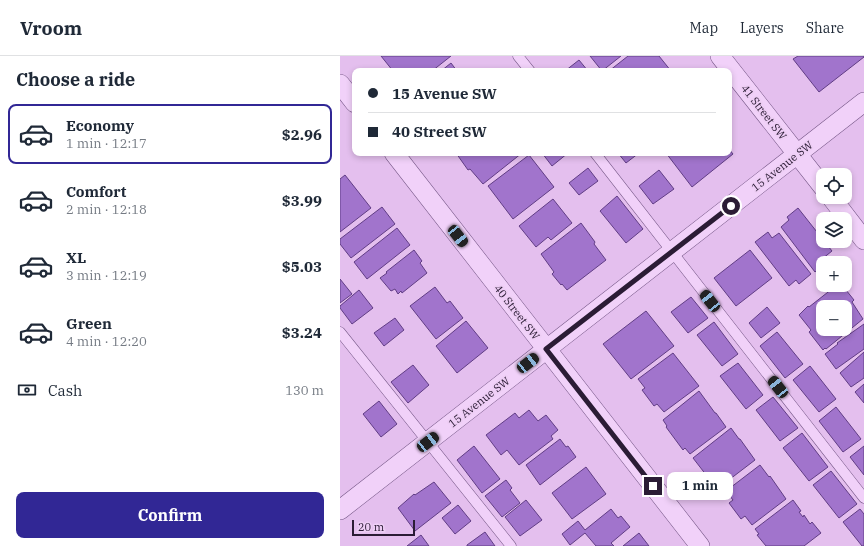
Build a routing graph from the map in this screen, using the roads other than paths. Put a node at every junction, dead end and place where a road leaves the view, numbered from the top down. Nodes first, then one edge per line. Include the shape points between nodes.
1 (518, 56) edge
2 (720, 56) edge
3 (528, 68) edge
4 (729, 68) edge
5 (732, 71) edge
6 (340, 84) edge
7 (352, 99) edge
8 (864, 102) edge
9 (797, 154) junction
10 (396, 156) edge
11 (597, 156) edge
12 (816, 178) edge
13 (836, 204) edge
14 (864, 240) edge
15 (672, 252) junction
16 (340, 332) edge
17 (546, 349) junction
18 (428, 442) junction
19 (864, 498) edge
20 (340, 510) edge
21 (511, 546) edge
22 (700, 546) edge

1 - 3 lane
2 - 4 street, 41 Street SW
5 - 9 street, 41 Street SW
6 - 7 street
8 - 9 street, 15 Avenue SW
9 - 12 street, 41 Street SW
9 - 15 street, 15 Avenue SW
10 - 17 street, 40 Street SW
11 - 15 lane
13 - 14 street
15 - 17 street, 15 Avenue SW
15 - 19 lane
16 - 18 lane
17 - 18 street, 15 Avenue SW
17 - 22 street, 40 Street SW
18 - 20 street, 15 Avenue SW
18 - 21 lane

